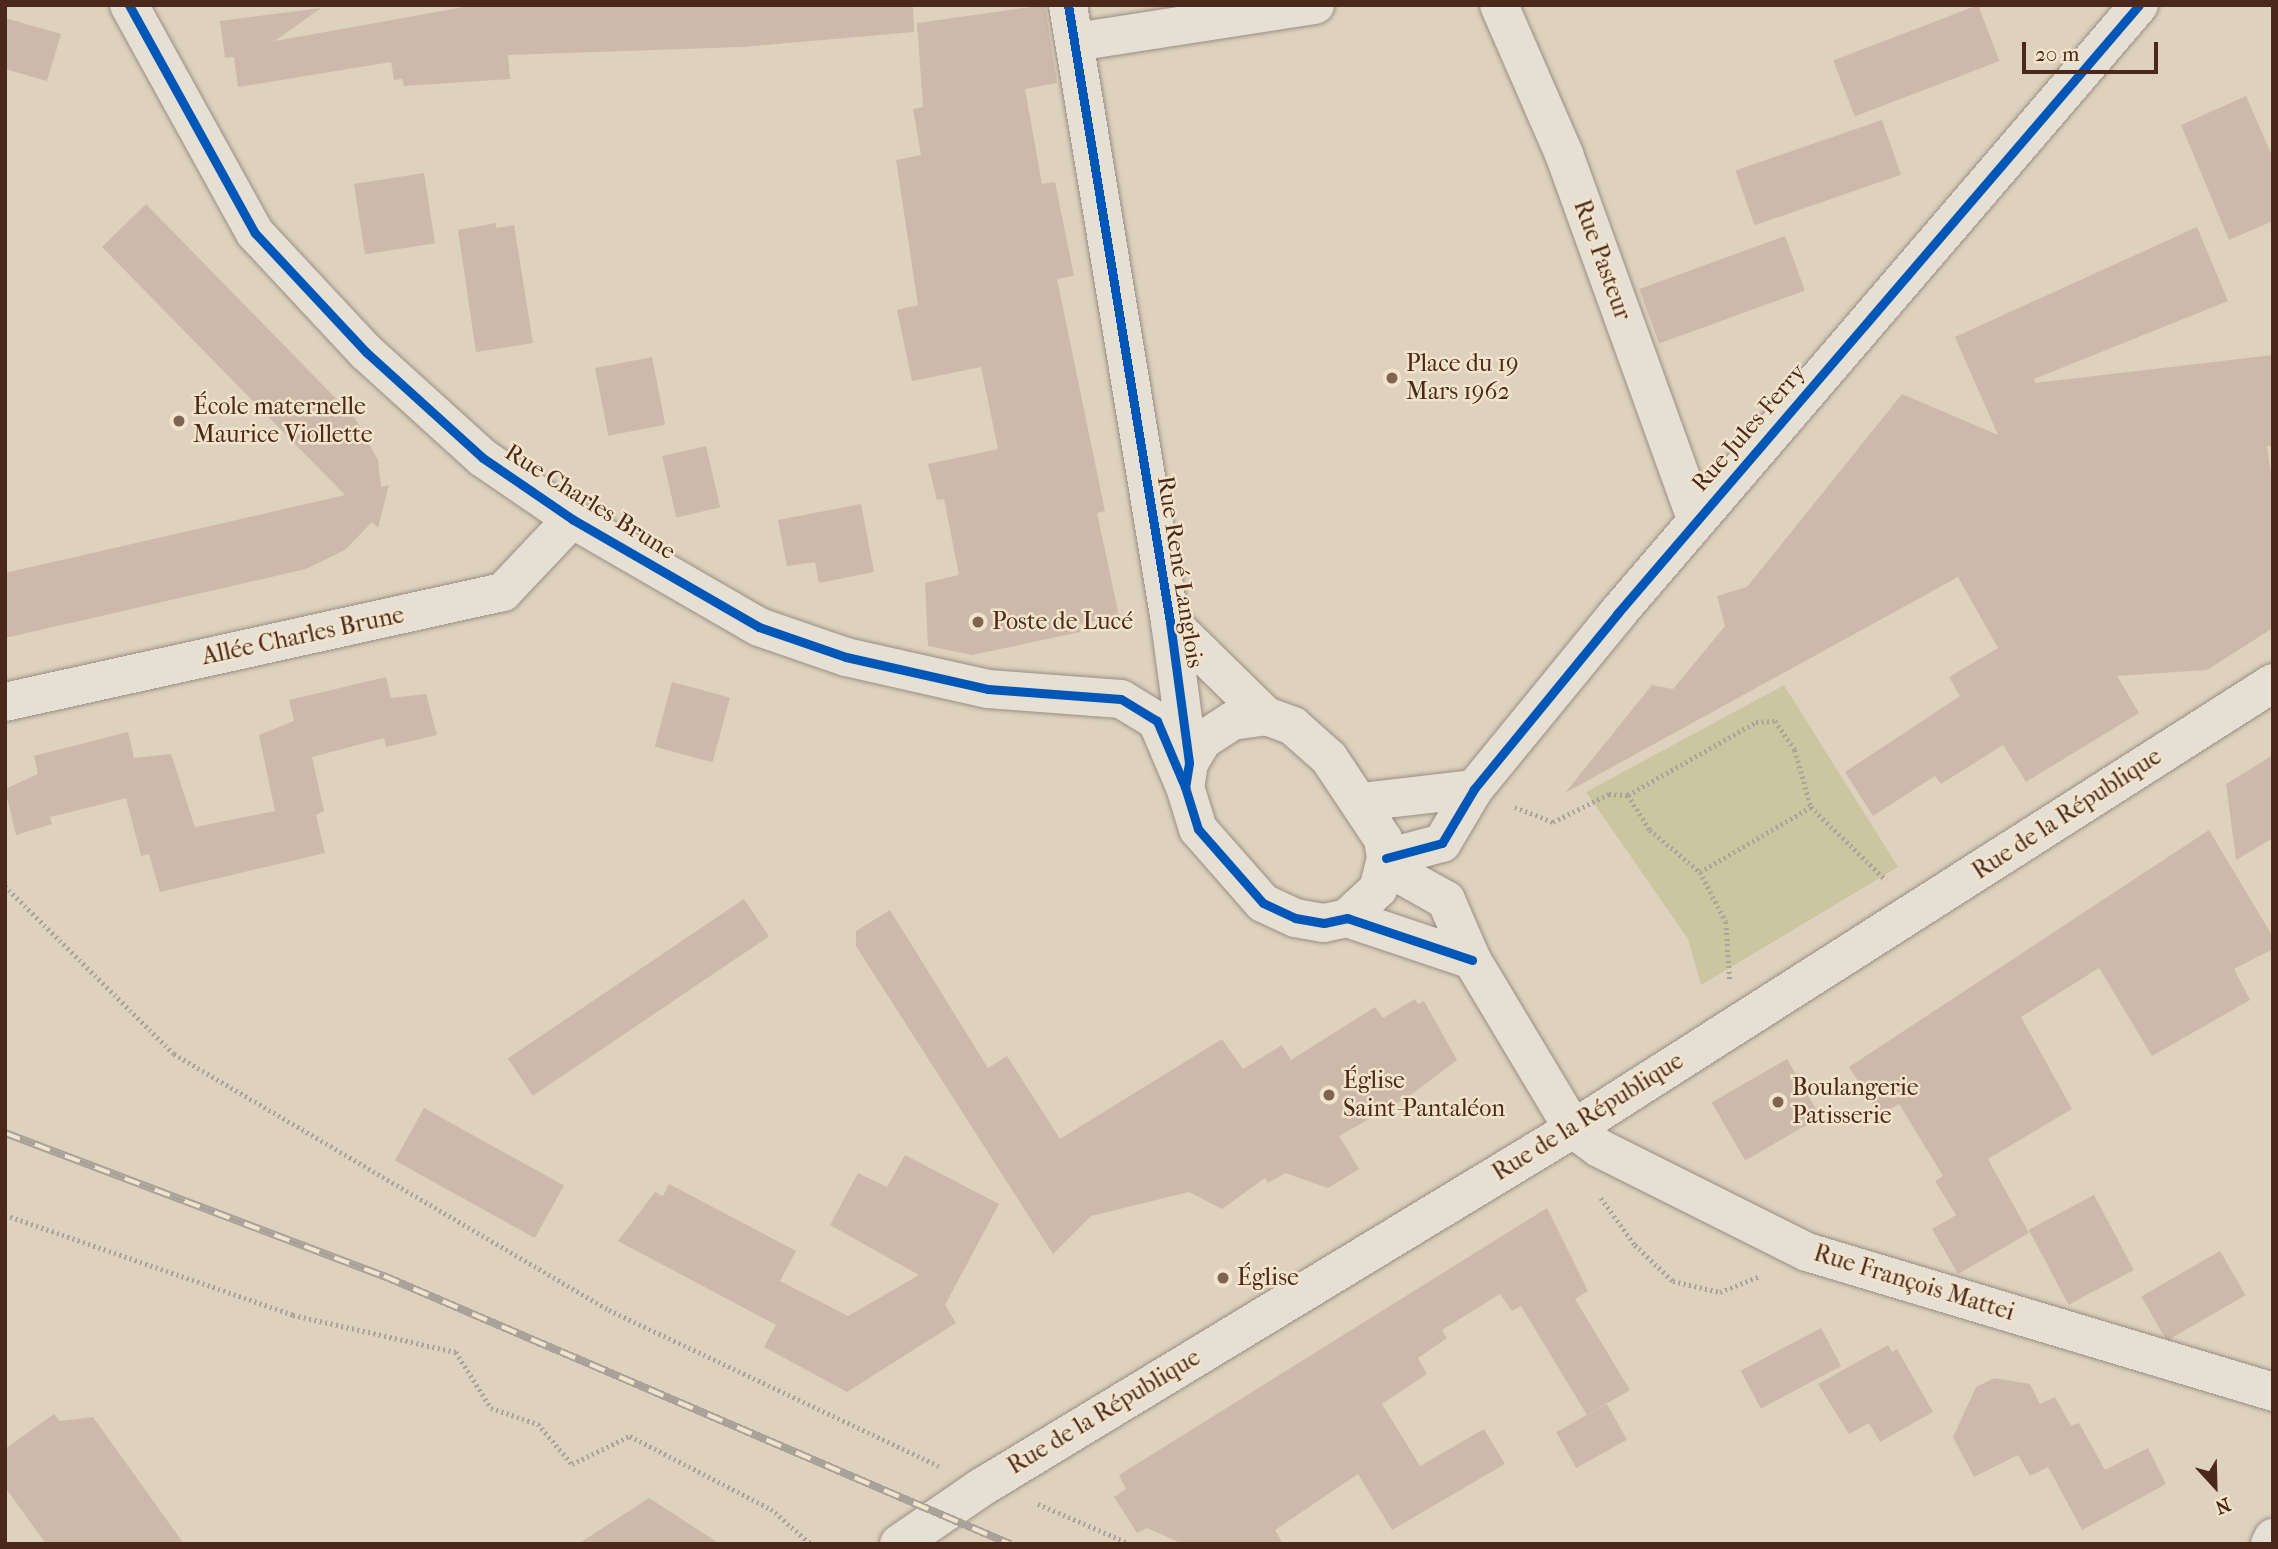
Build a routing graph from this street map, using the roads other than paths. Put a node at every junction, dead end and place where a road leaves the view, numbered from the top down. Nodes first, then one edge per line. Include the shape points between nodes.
1 (129, 5) edge
2 (1315, 5) edge
3 (1499, 5) edge
4 (2139, 5) edge
5 (1072, 23) edge
6 (572, 519) junction
7 (1696, 519) junction
8 (1170, 622) junction
9 (2273, 683) edge
10 (5, 702) edge
11 (1266, 716) junction
12 (1187, 775) junction
13 (1481, 780) junction
14 (1361, 803) junction
15 (1385, 862) junction
16 (1347, 918) junction
17 (1472, 960) junction
18 (1573, 1129) junction
19 (2273, 1392) edge
20 (2273, 1538) edge
21 (899, 1544) edge
22 (2270, 1544) edge

1 - 6 street, Rue Charles Brune via 255,233 376,361 483,458
2 - 5 street
3 - 7 street, Rue Pasteur via 1564,154
4 - 7 street, Rue Jules Ferry
5 - 8 street, Rue René Langlois
6 - 10 street, Allée Charles Brune via 503,592
6 - 12 street, Rue Charles Brune via 759,627 846,657 988,689 1121,699 1157,721
7 - 13 street, Rue Jules Ferry
8 - 11 street, Rue René Langlois
8 - 12 street, Rue René Langlois
9 - 18 street, Rue de la République
11 - 12 street via 1233,721 1203,740
11 - 14 street, Rue René Langlois via 1293,726 1329,758
12 - 16 street, Rue René Langlois via 1198,829 1263,903 1295,918 1324,923
13 - 14 street
13 - 15 street, Rue Jules Ferry via 1442,843
14 - 15 street, Rue René Langlois via 1383,839
15 - 16 street via 1378,889
15 - 17 street via 1446,900
16 - 17 street, Rue René Langlois
17 - 18 street
18 - 19 street, Rue François Mattei via 1599,1148 1807,1252
18 - 21 street, Rue de la République via 982,1487
20 - 22 street

